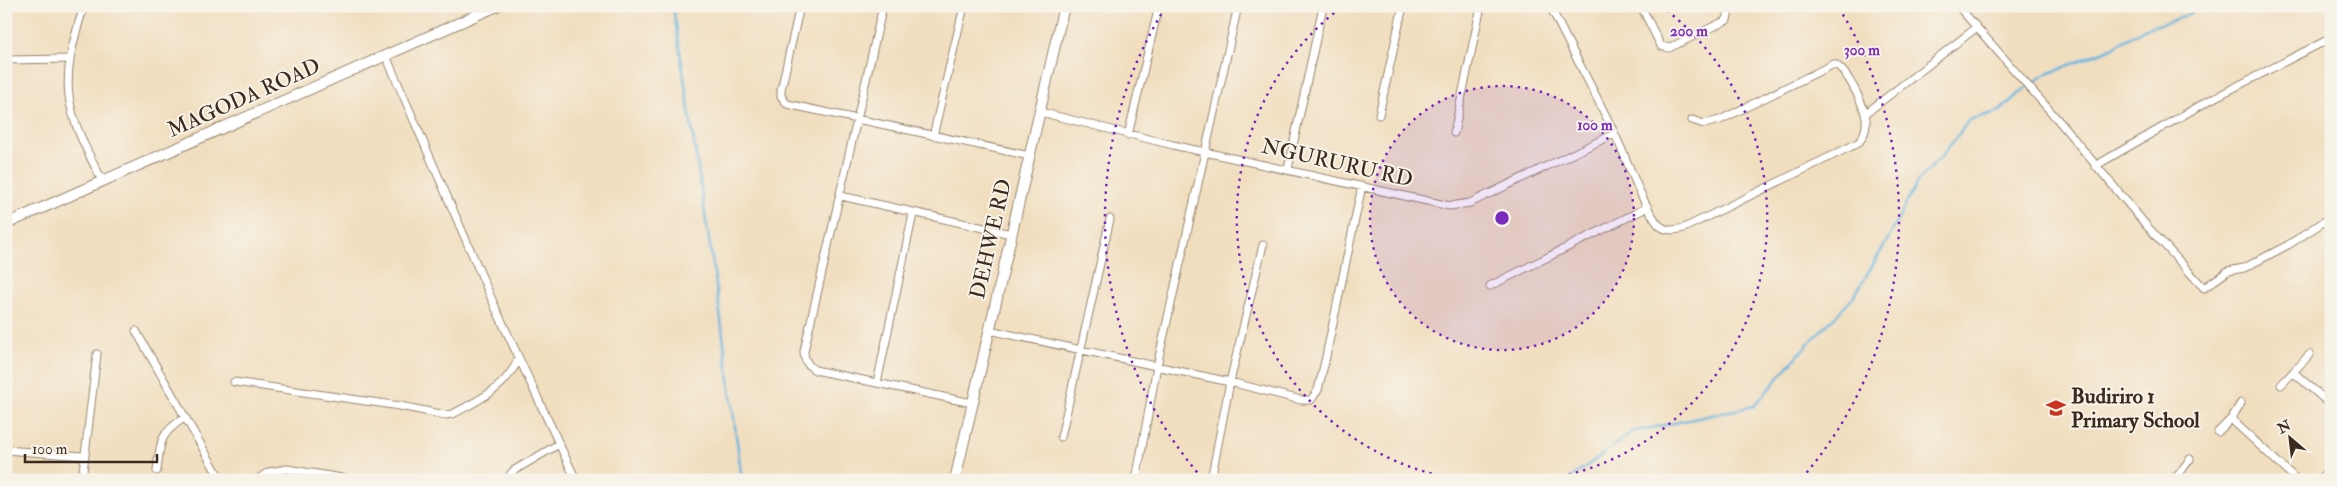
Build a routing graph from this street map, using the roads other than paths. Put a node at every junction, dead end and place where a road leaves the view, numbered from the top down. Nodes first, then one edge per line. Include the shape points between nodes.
1 (84, 6) edge
2 (497, 6) edge
3 (800, 6) edge
4 (884, 6) edge
5 (964, 6) edge
6 (1064, 6) edge
7 (1159, 6) edge
8 (1238, 6) edge
9 (1323, 6) edge
10 (1403, 6) edge
11 (1481, 6) edge
12 (1550, 6) edge
13 (1641, 6) edge
14 (1726, 6) edge
15 (1958, 6) edge
16 (1976, 28) junction
17 (2331, 38) edge
18 (386, 56) junction
19 (70, 59) junction
20 (6, 60) edge
21 (1040, 112) junction
22 (1865, 114) junction
23 (1379, 115) dead end
24 (859, 119) junction
25 (1692, 120) dead end
26 (1454, 133) dead end
27 (1614, 134) junction
28 (1128, 135) junction
29 (933, 136) junction
30 (1206, 151) junction
31 (1030, 156) junction
32 (2095, 166) junction
33 (1288, 169) junction
34 (102, 180) junction
35 (1362, 186) junction
36 (841, 196) junction
37 (1648, 207) junction
38 (913, 214) junction
39 (1110, 219) dead end
40 (2325, 221) dead end
41 (6, 224) edge
42 (1011, 234) junction
43 (1263, 245) dead end
44 (1490, 286) dead end
45 (989, 330) junction
46 (136, 331) dead end
47 (1080, 351) junction
48 (97, 354) dead end
49 (2310, 354) dead end
50 (519, 358) junction
51 (1157, 366) junction
52 (2293, 372) junction
53 (234, 382) dead end
54 (1230, 382) junction
55 (877, 383) junction
56 (2281, 385) dead end
57 (972, 403) junction
58 (2241, 403) dead end
59 (2331, 405) edge
60 (184, 418) junction
61 (2231, 419) junction
62 (2218, 432) dead end
63 (1061, 437) dead end
64 (560, 444) junction
65 (6, 450) edge
66 (83, 456) junction
67 (2190, 459) dead end
68 (2331, 468) edge
69 (157, 471) dead end
70 (2182, 477) edge
71 (82, 480) edge
72 (222, 480) edge
73 (256, 480) edge
74 (354, 480) edge
75 (506, 480) edge
76 (576, 480) edge
77 (955, 480) edge
78 (1136, 480) edge
79 (1211, 480) edge
80 (2172, 480) edge
81 (2297, 480) edge
82 (2319, 480) edge

1 - 19 street
2 - 18 street, MAGODA ROAD
3 - 24 street via 781,90 783,100 792,106
4 - 24 street
5 - 29 street
6 - 21 street, DEHWE RD
7 - 28 street
8 - 30 street
9 - 33 street
10 - 23 street
11 - 26 street
12 - 27 street
13 - 14 street via 1661,46 1669,48 1727,20 1729,11
15 - 16 street
16 - 22 street
16 - 32 street
17 - 32 street via 2208,101
18 - 34 street, MAGODA ROAD
18 - 50 street
19 - 20 street
19 - 34 street via 67,76 70,108 81,140
21 - 28 street, NGURURU RD
21 - 31 street, DEHWE RD
22 - 25 street via 1844,71 1840,66 1832,65 1720,120 1704,124
22 - 37 street via 1866,128 1858,143 1684,228 1662,228
24 - 29 street
24 - 36 street
27 - 35 street, NGURURU RD via 1460,206 1445,206
27 - 37 street
28 - 30 street, NGURURU RD
29 - 31 street
30 - 33 street, NGURURU RD
30 - 51 street
31 - 42 street, DEHWE RD
32 - 40 street via 2204,288 2228,271 2244,268
33 - 35 street, NGURURU RD
34 - 41 street, MAGODA ROAD
35 - 54 street via 1315,396 1311,400 1301,400
36 - 38 street
36 - 55 street via 804,358 815,370
37 - 44 street
38 - 42 street
38 - 55 street
39 - 47 street
42 - 45 street, DEHWE RD
43 - 54 street
45 - 47 street
45 - 57 street, DEHWE RD
46 - 60 street
47 - 51 street
47 - 63 street
48 - 66 street
49 - 52 street
50 - 53 street via 504,383 453,414 445,415
50 - 64 street
51 - 54 street
51 - 78 street
52 - 56 street
52 - 59 street
54 - 79 street
55 - 57 street
57 - 77 street, DEHWE RD
58 - 61 street
60 - 69 street via 160,441
60 - 72 street
61 - 62 street
61 - 81 street
64 - 75 street via 513,471
64 - 76 street
65 - 66 street
66 - 71 street
67 - 70 street
68 - 82 street
70 - 80 street
73 - 74 street via 269,472 287,469

